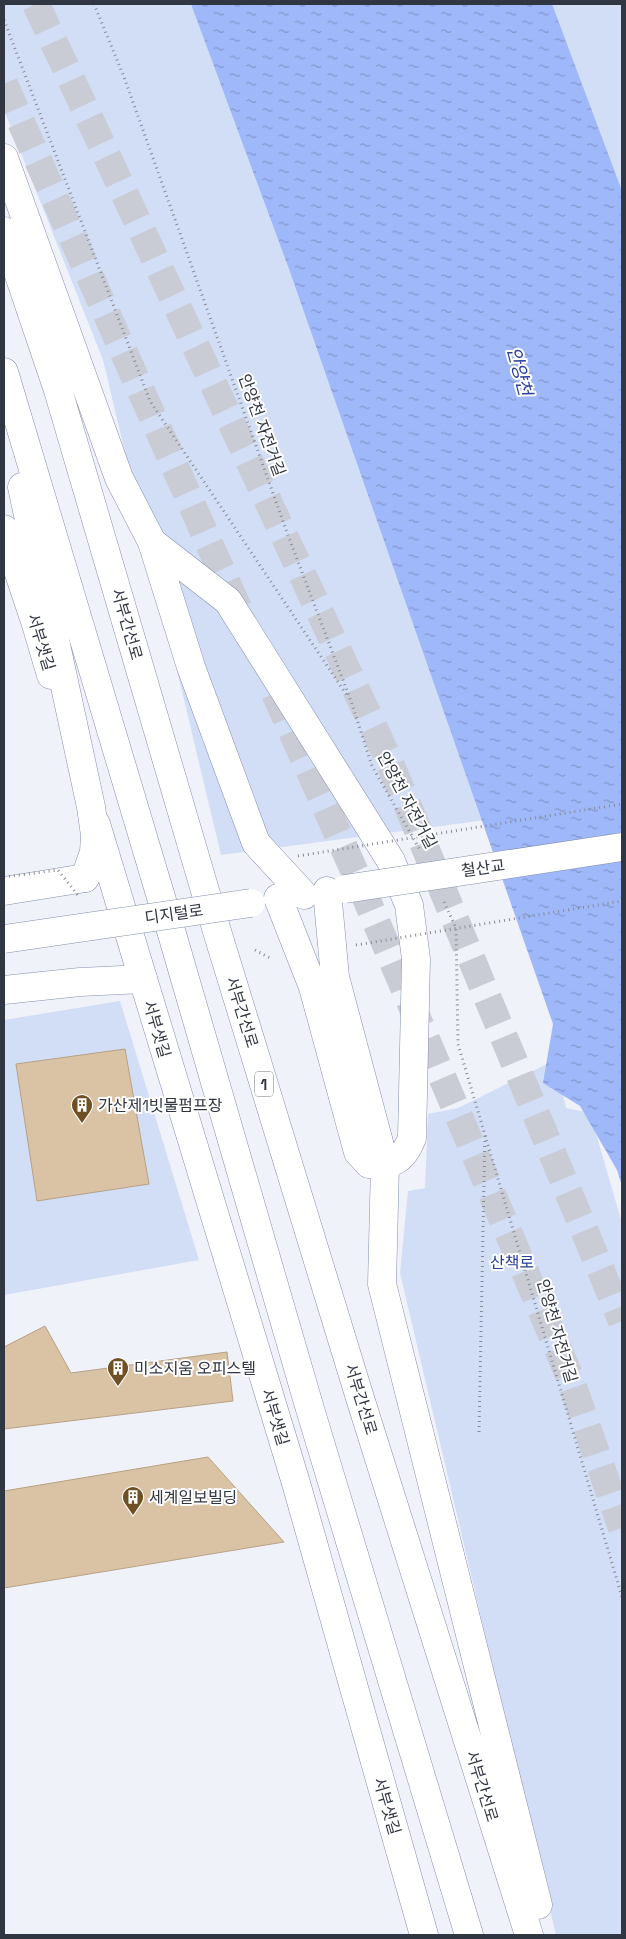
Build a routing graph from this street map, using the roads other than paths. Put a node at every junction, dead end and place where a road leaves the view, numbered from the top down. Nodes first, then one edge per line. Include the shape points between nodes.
1 (4, 158) edge
2 (4, 231) edge
3 (4, 372) edge
4 (4, 405) edge
5 (4, 529) edge
6 (152, 542) junction
7 (91, 807) junction
8 (622, 847) edge
9 (87, 888) junction
10 (4, 891) edge
11 (325, 891) junction
12 (278, 898) junction
13 (118, 900) junction
14 (4, 939) edge
15 (143, 979) junction
16 (4, 990) edge
17 (385, 1165) junction
18 (424, 1935) edge
19 (469, 1935) edge
20 (528, 1935) edge
21 (546, 1935) edge

1 - 6 main road via 119,478
2 - 20 main road, 서부간선로 / 1 via 58,390 222,947
3 - 19 main road
4 - 7 main road
5 - 7 main road, 서부샛길
6 - 11 main road via 191,667 256,843
6 - 17 main road via 228,602 391,861 409,905 416,959 412,1138 406,1152
7 - 9 main road via 95,835
7 - 13 main road, 서부샛길
8 - 11 main road, 철산교, bridge
9 - 10 main road
9 - 13 main road
11 - 12 main road, 디지털로
11 - 17 main road via 335,977
12 - 14 main road, 디지털로, bridge
12 - 17 main road via 313,987 358,1152 368,1164
13 - 15 main road, 서부샛길
15 - 16 main road
15 - 18 main road, 서부샛길 via 296,1483
17 - 21 main road via 382,1284

